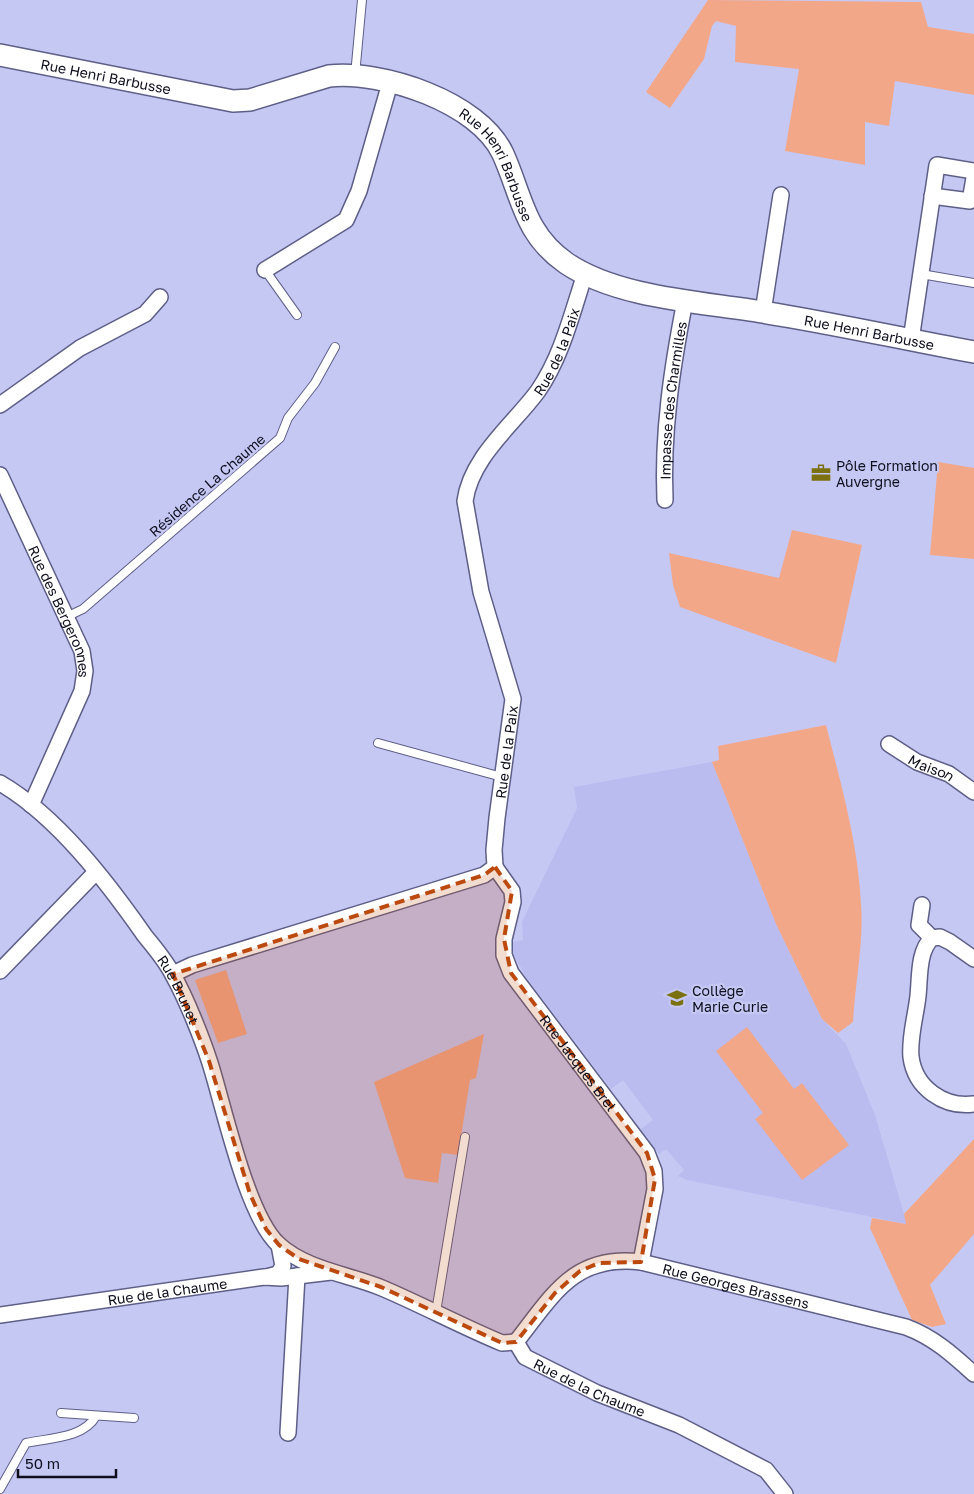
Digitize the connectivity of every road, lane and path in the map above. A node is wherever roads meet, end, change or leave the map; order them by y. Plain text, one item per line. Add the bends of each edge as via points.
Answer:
1 (362, 0) edge
2 (0, 55) edge
3 (355, 75) junction
4 (390, 83) junction
5 (974, 171) edge
6 (974, 178) edge
7 (781, 195) dead end
8 (932, 196) junction
9 (265, 270) joint
10 (585, 274) junction
11 (921, 274) junction
12 (974, 283) edge
13 (160, 296) dead end
14 (685, 301) junction
15 (763, 312) junction
16 (296, 315) dead end
17 (911, 340) junction
18 (335, 347) dead end
19 (974, 352) edge
20 (0, 405) edge
21 (0, 476) edge
22 (664, 500) dead end
23 (66, 617) junction
24 (378, 743) dead end
25 (889, 744) dead end
26 (502, 777) junction
27 (3, 790) edge
28 (974, 792) edge
29 (31, 805) junction
30 (495, 867) junction
31 (96, 872) junction
32 (922, 905) dead end
33 (932, 938) junction
34 (974, 959) edge
35 (0, 971) edge
36 (173, 974) junction
37 (974, 1104) edge
38 (465, 1137) dead end
39 (279, 1245) junction
40 (641, 1262) junction
41 (335, 1272) junction
42 (297, 1276) junction
43 (264, 1278) junction
44 (436, 1312) junction
45 (0, 1315) edge
46 (516, 1342) junction
47 (974, 1374) edge
48 (62, 1413) dead end
49 (96, 1416) junction
50 (134, 1418) dead end
51 (288, 1433) dead end
52 (0, 1489) edge
53 (785, 1494) edge

1 - 3 lane
2 - 3 street, Rue Henri Barbusse via 233,101 250,100 329,76
3 - 4 street, Rue Henri Barbusse
4 - 9 street via 359,191 346,220
4 - 10 street, Rue Henri Barbusse via 450,103 471,116 503,154 523,210 537,234 565,262
5 - 8 street via 937,165
6 - 8 street via 970,201
7 - 15 street
8 - 11 street
9 - 16 lane
10 - 14 street, Rue Henri Barbusse via 605,282
10 - 26 street, Rue de la Paix via 550,369 538,390 483,459 467,490 481,592 513,700
11 - 12 lane
11 - 17 street
13 - 20 street via 145,314 80,348
14 - 15 street, Rue Henri Barbusse
14 - 22 street, Impasse des Charmilles via 665,430
15 - 17 street, Rue Henri Barbusse
17 - 19 street, Rue Henri Barbusse
18 - 23 lane, Résidence La Chaume via 315,383 288,418 280,438 83,609
21 - 23 street, Rue des Bergeronnes
23 - 29 street, Rue des Bergeronnes via 82,651 85,671 82,690
24 - 26 lane
25 - 28 street, Maison via 917,762 949,774
26 - 30 street, Rue de la Paix
27 - 29 street, Rue Brunet
29 - 31 street, Rue Brunet
30 - 36 street via 484,875 192,965
30 - 40 street, Rue Jacques Brel via 512,891 513,902 504,947 511,973 647,1153 654,1171 655,1189
31 - 35 street
31 - 36 street, Rue Brunet
32 - 33 street via 919,925
33 - 34 street via 940,937 950,942
33 - 37 street via 926,944 922,960 911,1056 915,1073 939,1099 956,1104
36 - 39 street, Rue Brunet via 209,1061 250,1194 266,1229
38 - 44 lane
39 - 41 street, Rue de la Chaume via 299,1259
39 - 43 street via 283,1266 278,1274
40 - 46 street, Rue Georges Brassens via 613,1260 580,1272 555,1293
40 - 47 street, Rue Georges Brassens via 906,1327 941,1344
41 - 42 street, Rue de la Chaume
41 - 44 street, Rue de la Chaume via 381,1287
42 - 43 street, Rue de la Chaume
42 - 51 street
43 - 45 street, Rue de la Chaume
44 - 46 street, Rue de la Chaume via 502,1343
46 - 53 street, Rue de la Chaume via 525,1357 597,1393 679,1425 766,1470
48 - 49 lane
49 - 50 lane
49 - 52 lane via 91,1425 81,1431 26,1443

